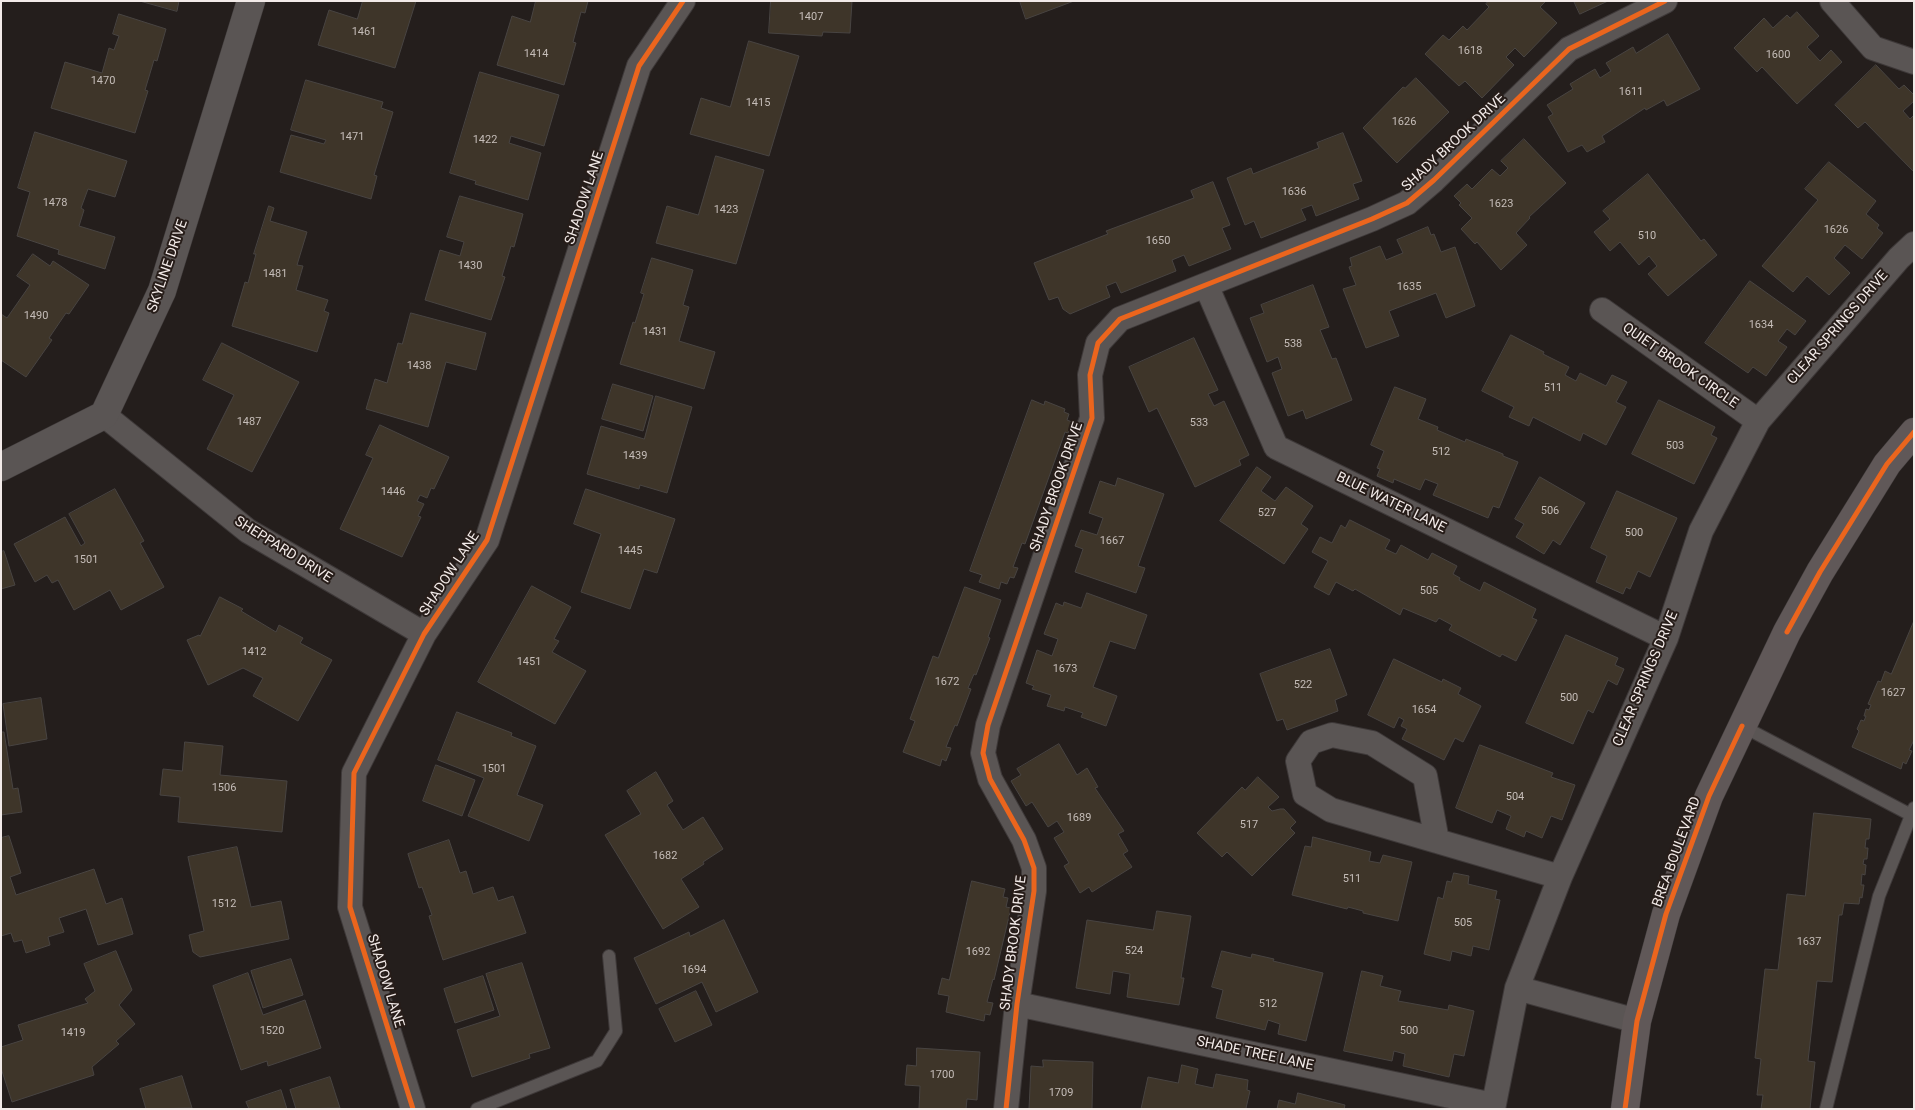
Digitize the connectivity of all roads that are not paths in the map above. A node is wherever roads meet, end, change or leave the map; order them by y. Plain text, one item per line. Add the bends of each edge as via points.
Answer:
1 (251, 1) edge
2 (683, 1) edge
3 (1665, 1) edge
4 (1832, 1) edge
5 (1914, 62) edge
6 (1914, 244) edge
7 (1206, 285) junction
8 (1602, 310) dead end
9 (104, 415) junction
10 (1758, 421) junction
11 (1914, 432) edge
12 (1, 467) edge
13 (424, 634) junction
14 (1666, 638) junction
15 (1742, 726) junction
16 (1912, 811) edge
17 (1437, 841) junction
18 (1560, 876) junction
19 (609, 956) dead end
20 (1517, 988) junction
21 (1017, 1004) junction
22 (1638, 1021) junction
23 (1493, 1107) edge
24 (413, 1109) edge
25 (477, 1109) edge
26 (1006, 1109) edge
27 (1625, 1109) edge
28 (1826, 1109) edge

1 - 9 street, SKYLINE DRIVE via 162,291
2 - 13 street, SHADOW LANE via 639,66 487,540
3 - 7 street, SHADY BROOK DRIVE via 1568,49 1407,203
4 - 5 street via 1873,48
6 - 10 street, CLEAR SPRINGS DRIVE
7 - 14 street, BLUE WATER LANE via 1276,447
7 - 21 street, SHADY BROOK DRIVE via 1120,319 1098,343 1090,375 1092,418 988,725 983,753 990,779 1024,840 1034,868 1034,891
8 - 10 street, QUIET BROOK CIRCLE
9 - 12 street
9 - 13 street, SHEPPARD DRIVE via 248,531
10 - 14 street, CLEAR SPRINGS DRIVE via 1701,531
11 - 15 main road, BREA BOULEVARD via 1887,464 1820,572 1786,632
13 - 24 street, SHADOW LANE via 354,773 350,907
14 - 18 street, CLEAR SPRINGS DRIVE
15 - 16 lane
15 - 22 main road, BREA BOULEVARD via 1709,796 1666,914
16 - 28 lane via 1879,896
17 - 17 street via 1424,776 1372,743 1332,735 1311,742 1298,762 1305,794 1331,810
17 - 18 street
18 - 20 street, CLEAR SPRINGS DRIVE
19 - 25 lane via 616,1031 597,1061
20 - 22 street
20 - 23 street, CLEAR SPRINGS DRIVE
21 - 23 street, SHADE TREE LANE
21 - 26 street, SHADY BROOK DRIVE
22 - 27 main road, BREA BOULEVARD

